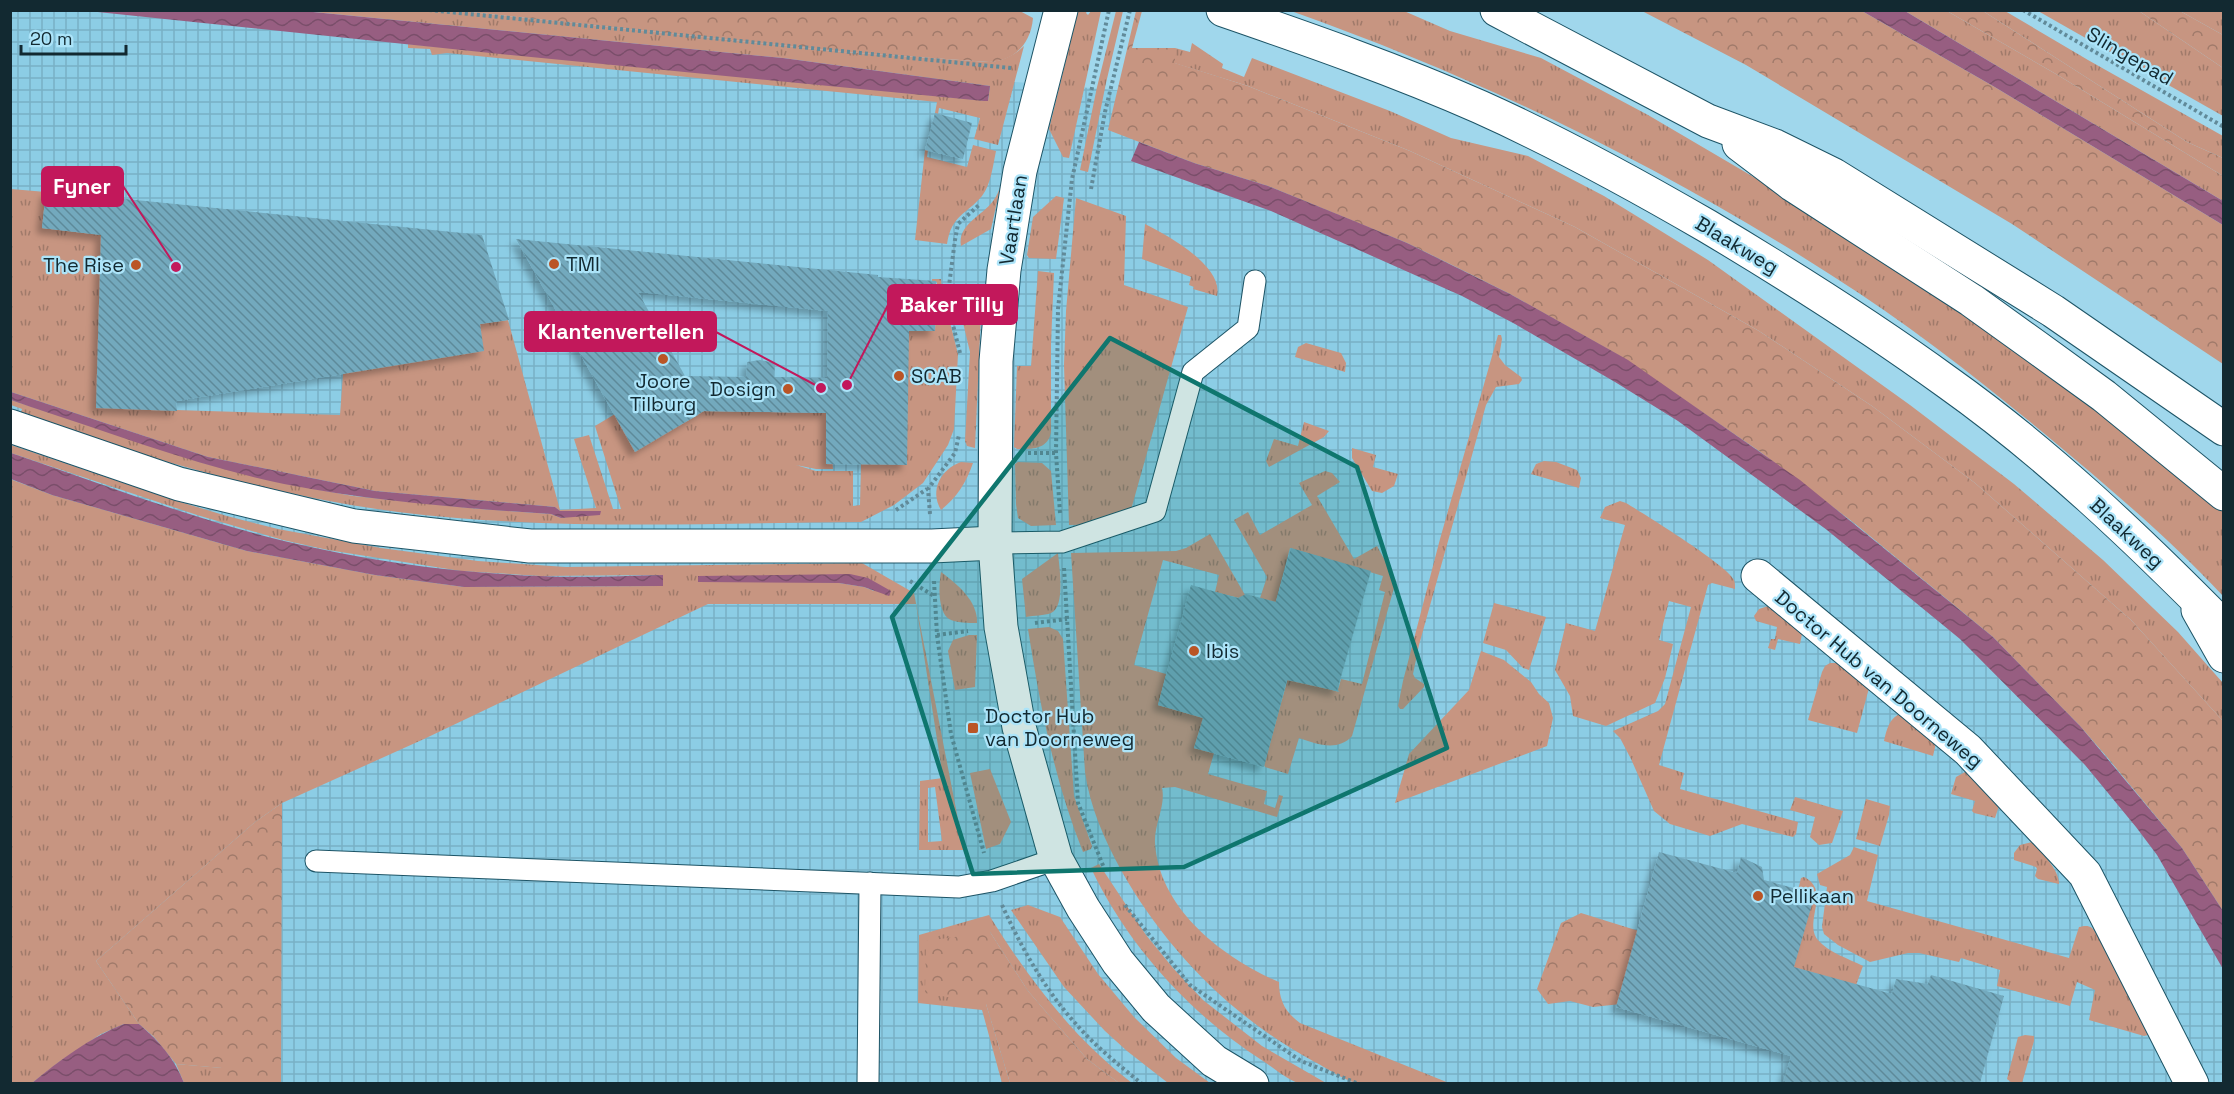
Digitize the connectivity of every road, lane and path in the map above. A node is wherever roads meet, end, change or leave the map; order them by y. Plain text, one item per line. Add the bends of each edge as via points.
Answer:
1 (429, 10) edge
2 (1061, 10) edge
3 (1109, 10) edge
4 (1130, 10) edge
5 (1223, 10) edge
6 (1497, 10) edge
7 (2023, 10) edge
8 (1015, 68) dead end
9 (1708, 121) junction
10 (2223, 127) edge
11 (1091, 189) dead end
12 (1255, 281) dead end
13 (10, 426) edge
14 (2223, 429) edge
15 (2223, 494) edge
16 (1062, 542) junction
17 (995, 543) junction
18 (1758, 576) dead end
19 (2185, 588) junction
20 (2223, 627) edge
21 (2223, 656) edge
22 (1056, 859) junction
23 (316, 861) dead end
24 (1109, 880) dead end
25 (870, 883) junction
26 (1119, 898) dead end
27 (868, 1083) edge
28 (1252, 1083) edge
29 (1359, 1083) edge
30 (2192, 1083) edge

1 - 8 path
2 - 17 street, Vaartlaan via 1020,171 1004,270 996,361
3 - 16 path via 1072,179 1058,309 1056,453
4 - 11 path
5 - 19 street, Blaakweg via 1328,46 1480,107 1634,184 1738,245 1836,305 1949,383 2100,507
6 - 9 street
7 - 10 path, Slingepad
9 - 14 street via 1775,146 1834,175 2052,311
9 - 15 street via 1793,185 2035,346 2104,396
12 - 16 lane via 1248,328 1193,372 1155,511
13 - 17 street via 179,484 354,526 530,546
16 - 17 lane
16 - 24 path via 1078,803
17 - 22 street via 1001,627 1019,727
18 - 30 street, Doctor Hub van Doorneweg via 1968,750 2085,874
19 - 20 street, Blaakweg
19 - 21 street
22 - 25 lane via 992,881 959,887
22 - 28 street via 1118,962 1156,1008 1214,1061
23 - 25 lane
25 - 27 lane
26 - 29 path via 1190,985 1301,1061

